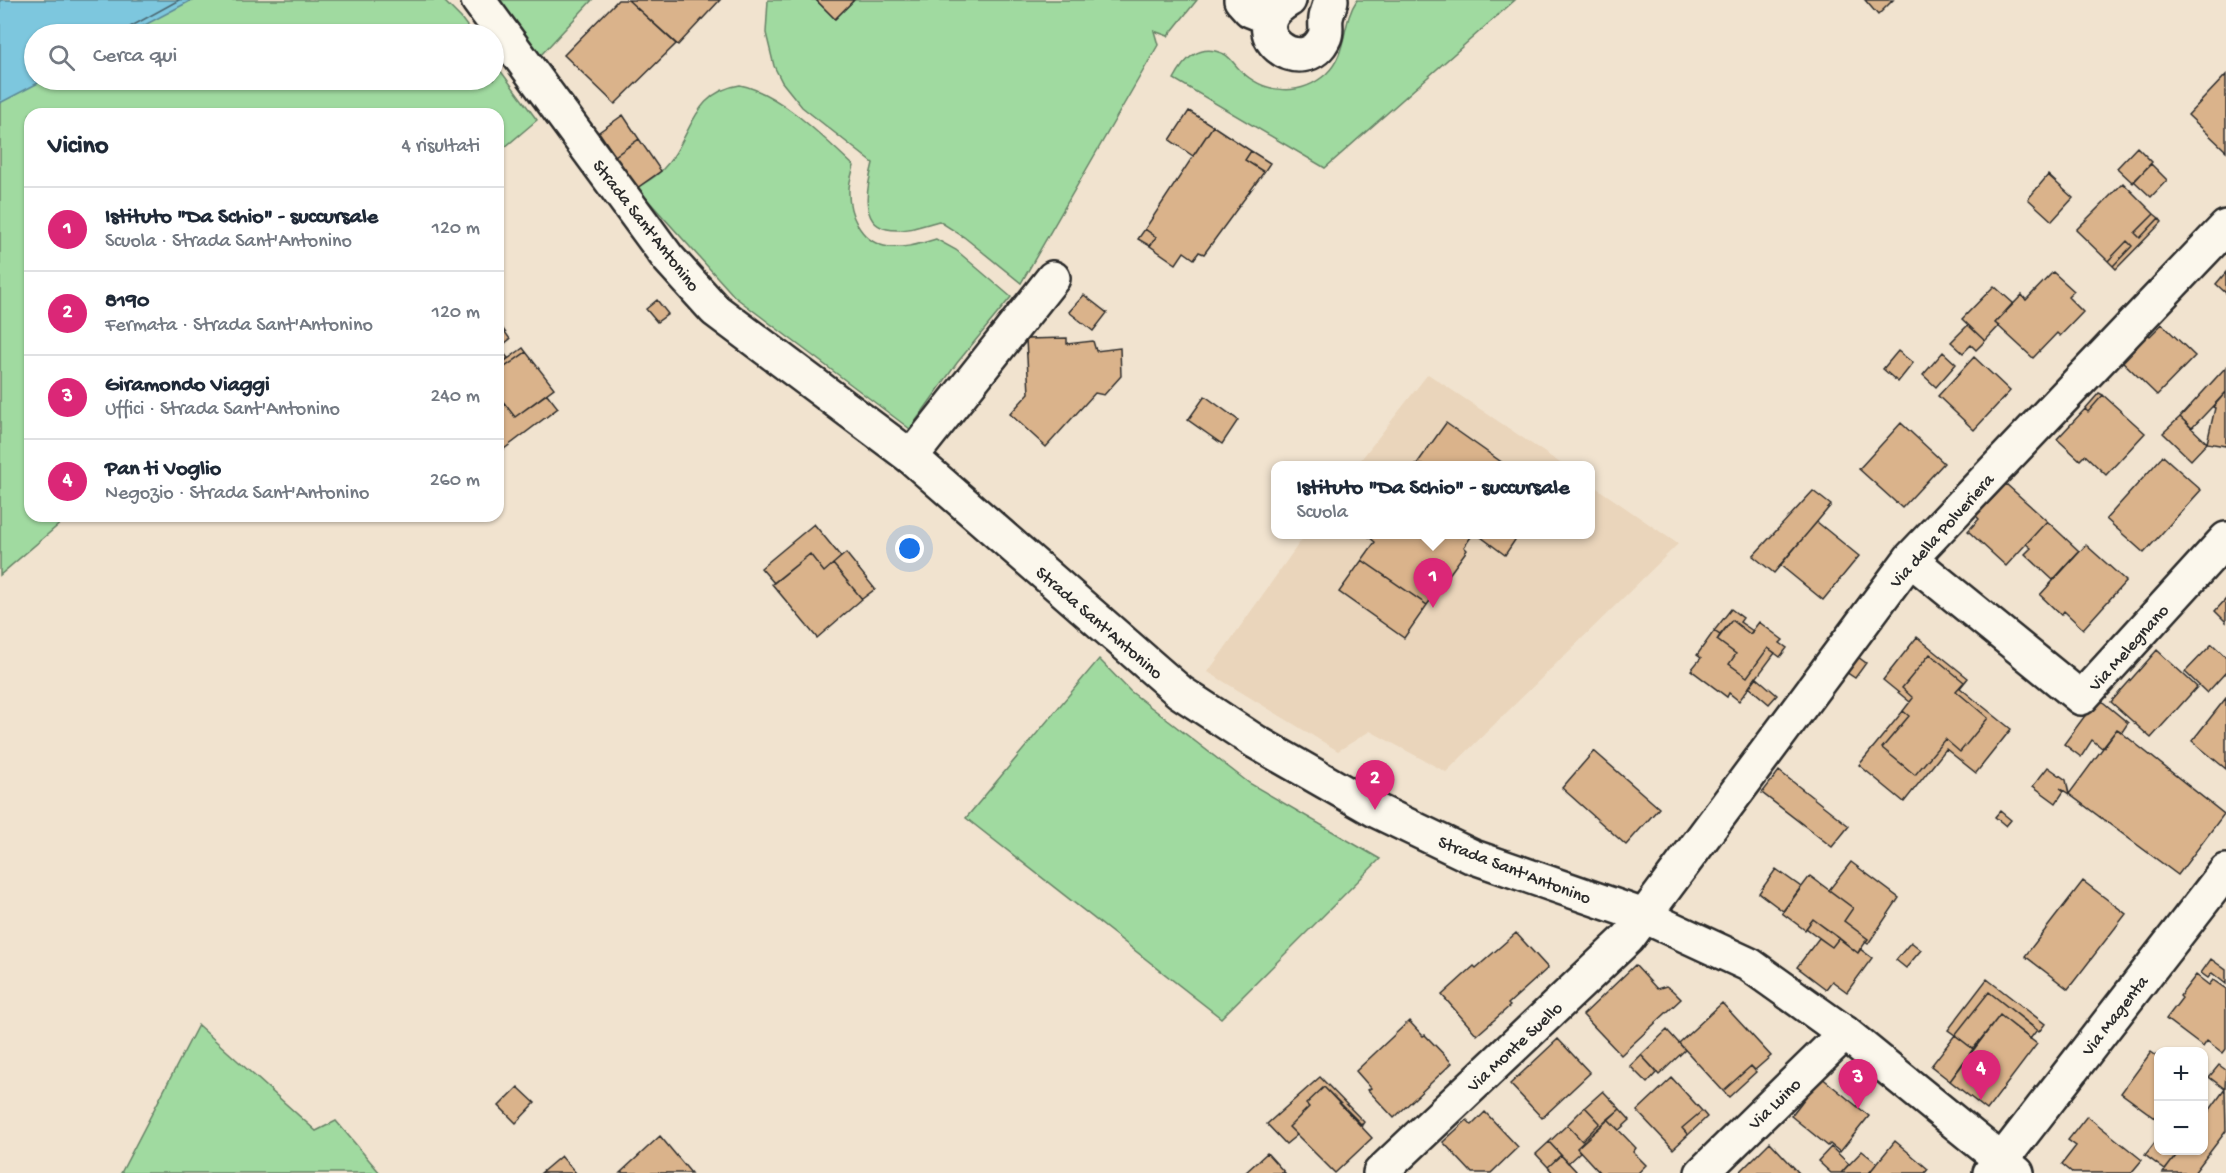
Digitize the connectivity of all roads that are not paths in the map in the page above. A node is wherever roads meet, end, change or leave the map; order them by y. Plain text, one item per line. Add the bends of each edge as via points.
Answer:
1 (478, 0) edge
2 (1241, 0) edge
3 (1331, 0) edge
4 (1279, 9) edge
5 (496, 24) edge
6 (504, 35) edge
7 (2226, 227) edge
8 (1053, 278) dead end
9 (911, 457) junction
10 (2226, 539) edge
11 (1910, 559) junction
12 (2226, 871) edge
13 (1644, 916) junction
14 (1845, 1033) junction
15 (2003, 1169) edge
16 (1380, 1173) edge
17 (1702, 1173) edge

1 - 5 street, Strada Sant'Antonino
2 - 4 street via 1250,10
3 - 4 street via 1326,34 1318,47 1305,55 1289,55 1276,46 1269,33
6 - 9 street, Strada Sant'Antonino via 668,258 715,310
7 - 11 street, Via della Polveriera
8 - 9 street
9 - 13 street, Strada Sant'Antonino via 1180,692 1256,742 1375,810 1471,856
10 - 11 street, Via Melegnano via 2081,698
11 - 13 street, Via della Polveriera
12 - 15 street, Via Magenta
13 - 14 street, Strada Sant'Antonino via 1750,965
13 - 16 street, Via Monte Suello via 1628,938
14 - 15 street, Strada Sant'Antonino
14 - 17 street, Via Luino

